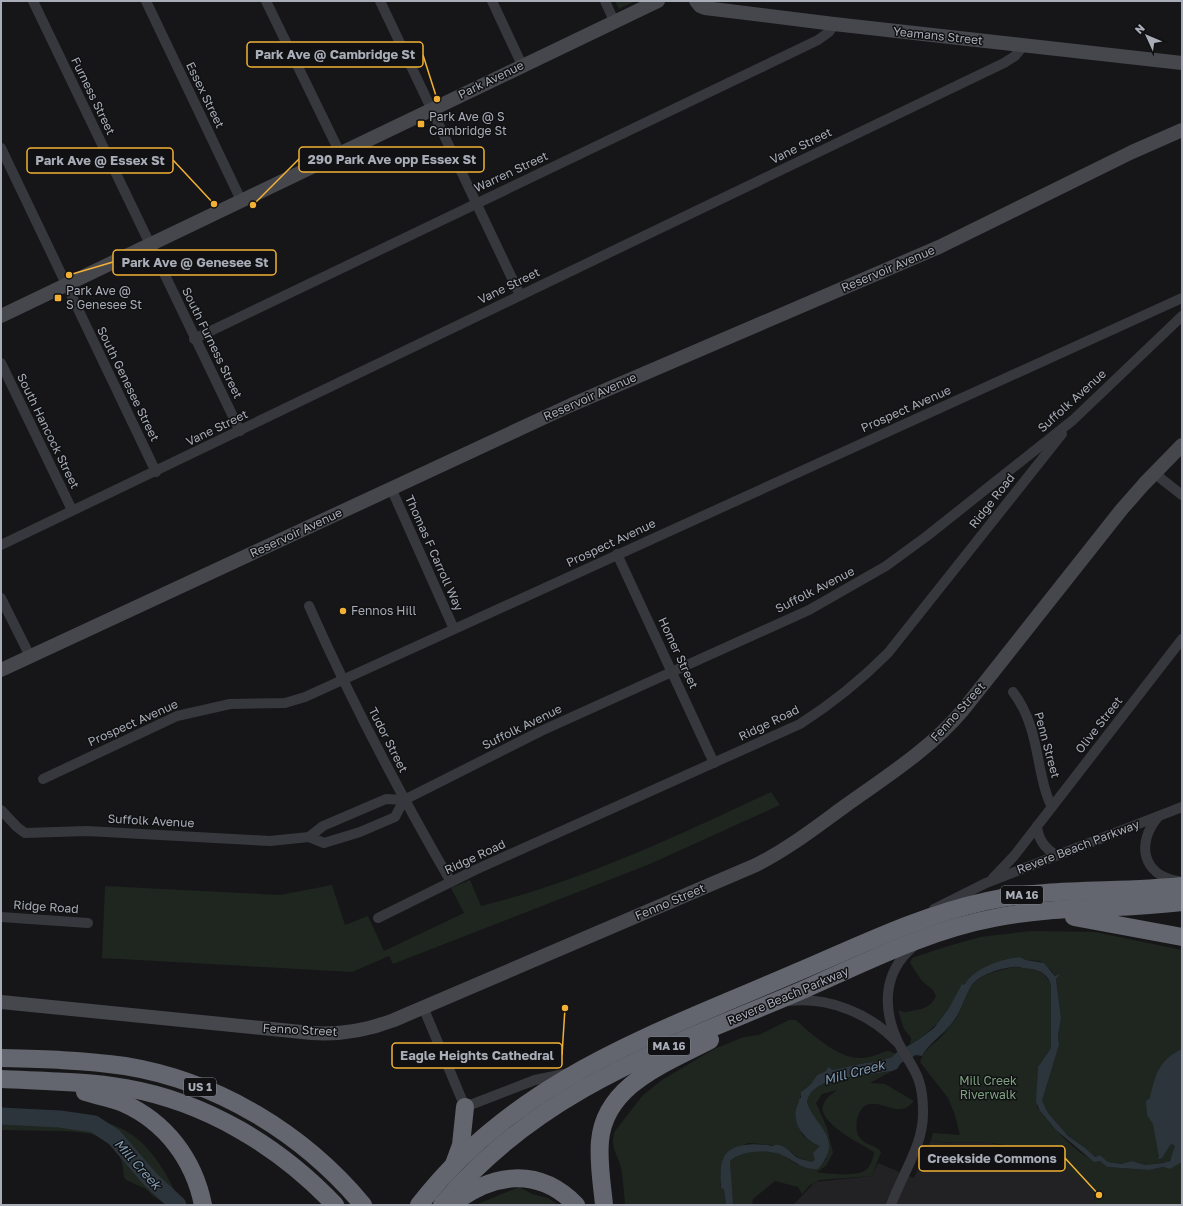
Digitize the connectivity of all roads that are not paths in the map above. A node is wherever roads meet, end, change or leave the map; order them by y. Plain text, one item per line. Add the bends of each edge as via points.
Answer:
1 (33, 1) edge
2 (146, 1) edge
3 (266, 1) edge
4 (380, 1) edge
5 (492, 1) edge
6 (605, 1) edge
7 (658, 1) edge
8 (696, 1) edge
9 (614, 21) junction
10 (834, 24) junction
11 (1024, 45) junction
12 (1182, 63) edge
13 (522, 65) junction
14 (432, 109) junction
15 (1182, 130) edge
16 (1, 148) edge
17 (340, 153) junction
18 (241, 200) junction
19 (476, 203) junction
20 (150, 245) junction
21 (67, 285) junction
22 (520, 295) junction
23 (1182, 298) edge
24 (1, 316) edge
25 (1182, 316) edge
26 (194, 339) junction
27 (1, 362) edge
28 (1073, 420) junction
29 (240, 430) junction
30 (1182, 445) edge
31 (156, 472) junction
32 (1154, 473) junction
33 (391, 488) junction
34 (1182, 495) edge
35 (72, 510) junction
36 (1, 545) edge
37 (617, 554) junction
38 (1, 598) edge
39 (309, 606) dead end
40 (454, 629) junction
41 (1182, 640) edge
42 (30, 656) junction
43 (1, 670) edge
44 (672, 671) junction
45 (342, 680) junction
46 (1013, 692) dead end
47 (714, 763) junction
48 (43, 779) dead end
49 (404, 800) junction
50 (1052, 807) junction
51 (1182, 807) edge
52 (1, 810) edge
53 (1158, 817) junction
54 (1037, 826) junction
55 (309, 837) junction
56 (1056, 855) junction
57 (451, 882) junction
58 (1182, 882) edge
59 (986, 883) junction
60 (1182, 886) edge
61 (1182, 902) edge
62 (1026, 912) junction
63 (1, 917) edge
64 (378, 918) dead end
65 (88, 923) dead end
66 (928, 936) junction
67 (1182, 937) edge
68 (870, 941) junction
69 (1, 1002) edge
70 (765, 1006) junction
71 (423, 1008) junction
72 (900, 1046) junction
73 (1, 1058) edge
74 (575, 1072) junction
75 (1, 1079) edge
76 (48, 1081) junction
77 (465, 1107) junction
78 (451, 1168) junction
79 (204, 1205) edge
80 (335, 1205) edge
81 (363, 1205) edge
82 (419, 1205) edge
83 (442, 1205) edge
84 (452, 1205) edge
85 (576, 1205) edge
86 (604, 1205) edge
87 (892, 1205) edge

1 - 20 street, Furness Street
2 - 18 street, Essex Street
3 - 17 street
4 - 14 street
5 - 13 street
6 - 9 street
7 - 9 street, Park Avenue
8 - 10 street, Yeamans Street via 704,8
9 - 13 street, Park Avenue
10 - 11 street, Yeamans Street
10 - 19 street, Warren Street via 818,40
11 - 12 street, Yeamans Street
11 - 22 street, Vane Street via 1015,56 1004,63
13 - 14 street, Park Avenue
14 - 17 street, Park Avenue
14 - 19 street
15 - 33 street, Reservoir Avenue via 939,247 570,405
16 - 21 street, South Genesee Street
17 - 18 street, Park Avenue
18 - 20 street, Park Avenue
19 - 22 street
19 - 26 street, Warren Street
20 - 21 street, Park Avenue
20 - 26 street, South Furness Street
21 - 24 street, Park Avenue
21 - 31 street, South Genesee Street
22 - 29 street, Vane Street
23 - 37 street, Prospect Avenue
25 - 28 street, Suffolk Avenue
26 - 29 street, South Furness Street
27 - 35 street, South Hancock Street
28 - 44 street, Suffolk Avenue via 886,566 809,610
28 - 47 street, Ridge Road via 917,618 862,679 829,706 800,724
29 - 31 street, Vane Street
30 - 32 street, Fenno Street
31 - 35 street, Vane Street
32 - 34 street
32 - 71 street, Fenno Street via 1118,514 960,713 938,737 912,758 793,843 762,862
33 - 40 street, Thomas F Carroll Way
33 - 42 street, Reservoir Avenue
35 - 36 street, Vane Street
37 - 40 street, Prospect Avenue
37 - 44 street, Homer Street
38 - 42 street
39 - 45 street, Tudor Street
40 - 45 street, Prospect Avenue
41 - 50 street, Olive Street
42 - 43 street, Reservoir Avenue
44 - 47 street, Homer Street
44 - 49 street, Suffolk Avenue via 540,731
45 - 48 street, Prospect Avenue via 285,703 230,704 177,716
45 - 49 street, Tudor Street
46 - 50 street, Penn Street via 1030,723 1045,790
47 - 57 street, Ridge Road
49 - 55 street, Suffolk Avenue via 386,799 323,826
49 - 55 street, Suffolk Avenue via 395,817 360,832 324,842
49 - 57 street, Tudor Street
50 - 54 street, Olive Street
51 - 53 street, Revere Beach Parkway
52 - 55 street, Suffolk Avenue via 17,828 25,833 36,834 87,831 270,841
53 - 56 street, Revere Beach Parkway
53 - 58 street, Revere Beach Parkway via 1145,841 1146,857 1158,874
54 - 56 street via 1042,843
54 - 59 street, Olive Street via 1014,856
56 - 59 street, Revere Beach Parkway
57 - 64 street, Ridge Road
59 - 68 street, Revere Beach Parkway
60 - 68 highway, Revere Beach Parkway / MA 16 via 1053,891 1004,898 940,914
61 - 62 highway, Revere Beach Parkway / MA 16
62 - 66 highway, Revere Beach Parkway / MA 16 via 980,921
62 - 67 highway via 1085,918
63 - 65 street, Ridge Road
66 - 70 highway, Revere Beach Parkway / MA 16
66 - 72 street via 902,958 889,983 889,1012
68 - 74 highway, Revere Beach Parkway / MA 16 via 628,1045
69 - 71 street, Fenno Street via 328,1033 366,1029
70 - 72 street via 803,1000 833,1003 875,1024
70 - 83 highway, Revere Beach Parkway / MA 16 via 645,1056 571,1095 502,1144
70 - 86 highway via 721,1034 646,1075 628,1087 617,1099 605,1119 600,1141
71 - 77 street
72 - 87 street via 921,1087 923,1126
73 - 81 highway, US 1 via 126,1066 176,1078 209,1091 256,1114 298,1143
74 - 77 street via 535,1080
74 - 78 highway, Revere Beach Parkway / MA 16 via 510,1116
75 - 76 highway, US 1
76 - 79 highway via 120,1102 142,1113 156,1124 188,1162
76 - 80 highway, US 1 via 127,1088 201,1111 237,1128 279,1155 318,1187
77 - 78 highway via 461,1145
78 - 82 highway, Revere Beach Parkway / MA 16
84 - 85 highway via 484,1185 517,1178 551,1186 565,1194

